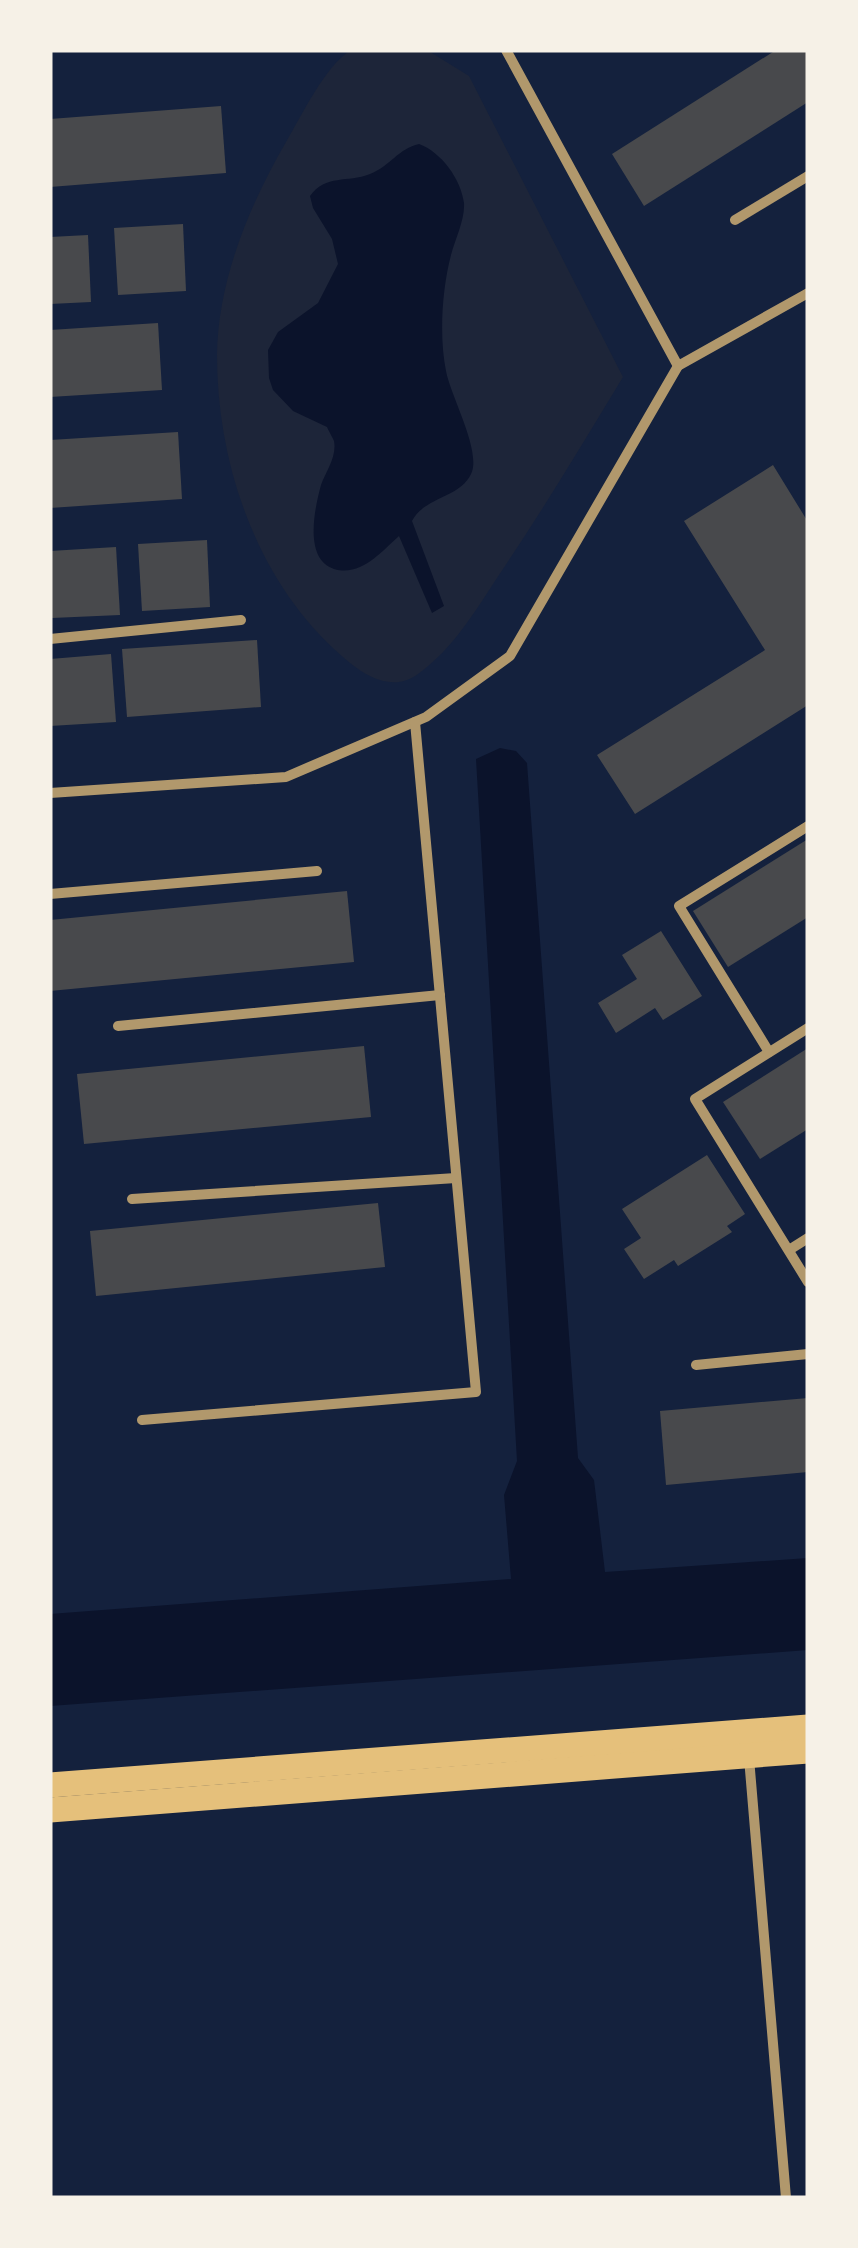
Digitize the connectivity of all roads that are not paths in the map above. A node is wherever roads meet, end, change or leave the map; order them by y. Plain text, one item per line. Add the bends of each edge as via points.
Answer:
1 (506, 50) edge
2 (808, 176) edge
3 (736, 220) dead end
4 (808, 292) edge
5 (678, 366) junction
6 (241, 620) dead end
7 (50, 639) edge
8 (415, 722) junction
9 (50, 793) edge
10 (808, 826) edge
11 (317, 871) dead end
12 (50, 894) edge
13 (440, 995) junction
14 (118, 1026) dead end
15 (808, 1028) edge
16 (769, 1052) junction
17 (456, 1178) junction
18 (132, 1199) dead end
19 (808, 1238) edge
20 (788, 1250) junction
21 (808, 1282) edge
22 (808, 1354) edge
23 (696, 1365) dead end
24 (142, 1420) dead end
25 (808, 1727) edge
26 (748, 1744) junction
27 (808, 1750) edge
28 (50, 1785) edge
29 (50, 1810) edge
30 (786, 2198) edge

1 - 5 street
2 - 3 street
4 - 5 street
5 - 8 street via 510,656
6 - 7 street
8 - 9 street via 286,778
8 - 13 street
10 - 16 street via 679,906
11 - 12 street
13 - 14 street
13 - 17 street
15 - 16 street
16 - 20 street via 695,1099
17 - 18 street
17 - 24 street via 476,1392
19 - 20 street
20 - 21 street
22 - 23 street
25 - 26 main road
26 - 27 main road
26 - 28 main road
26 - 29 main road
26 - 30 street

